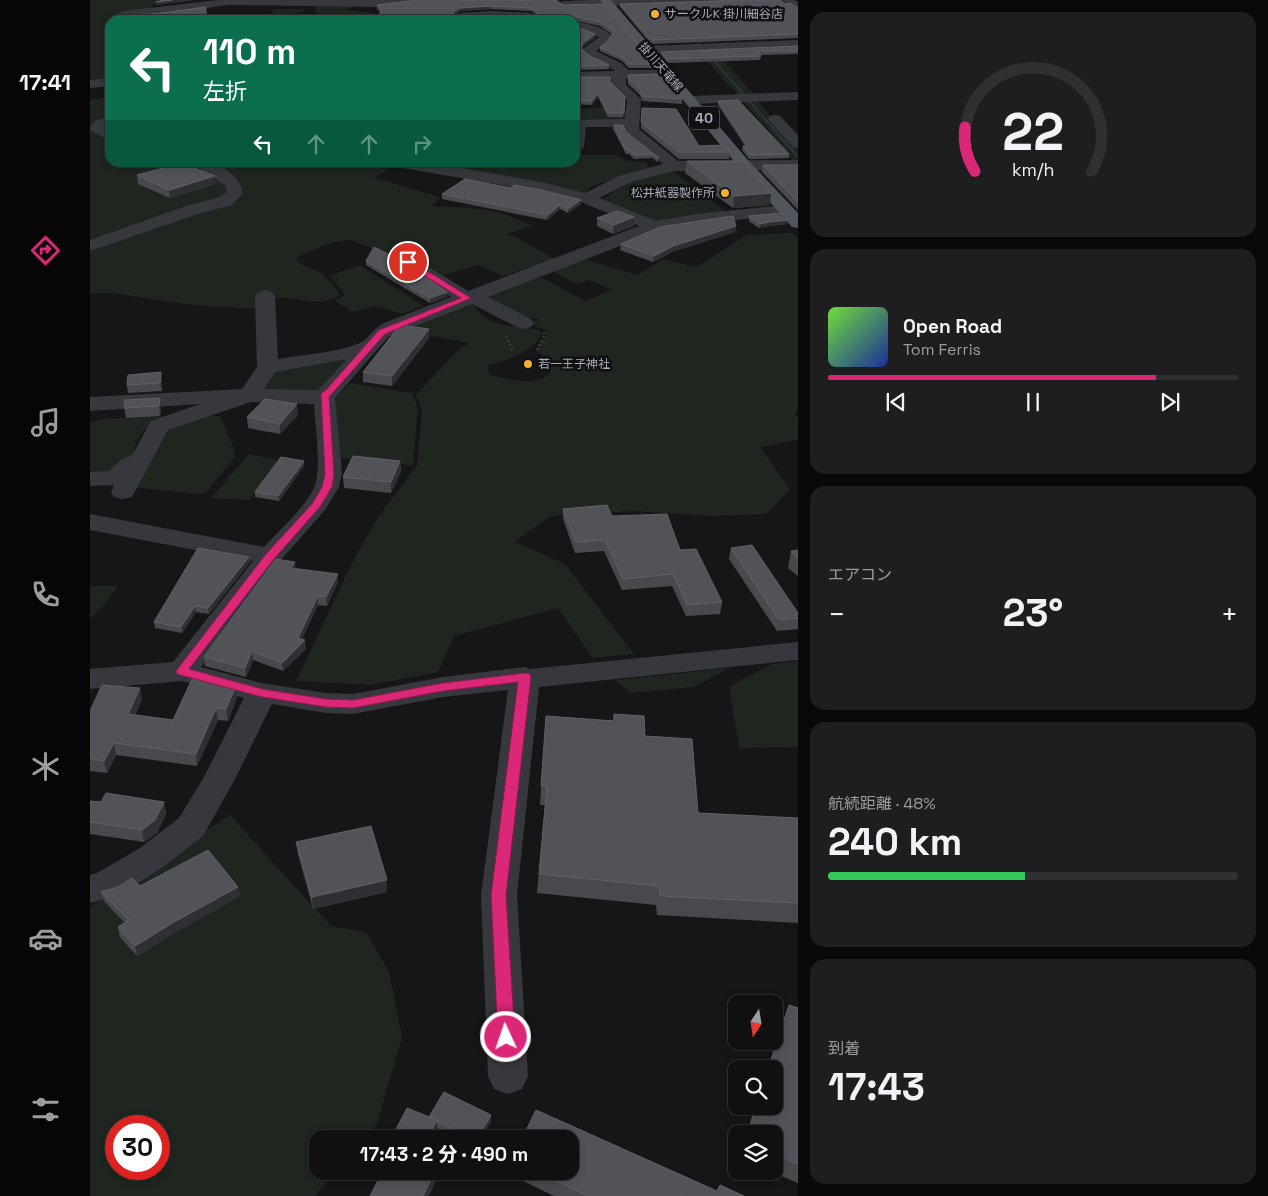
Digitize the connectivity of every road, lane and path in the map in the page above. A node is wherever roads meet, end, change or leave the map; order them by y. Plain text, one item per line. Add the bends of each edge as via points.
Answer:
1 (409, 0) edge
2 (718, 0) edge
3 (786, 0) edge
4 (290, 1) edge
5 (331, 1) edge
6 (607, 2) edge
7 (224, 3) edge
8 (562, 4) edge
9 (798, 7) edge
10 (123, 14) edge
11 (476, 15) edge
12 (540, 15) edge
13 (569, 15) edge
14 (580, 25) edge
15 (606, 36) junction
16 (636, 37) junction
17 (798, 44) edge
18 (580, 47) edge
19 (591, 48) junction
20 (647, 50) junction
21 (666, 73) junction
22 (621, 74) junction
23 (580, 76) edge
24 (105, 82) edge
25 (90, 84) edge
26 (798, 96) edge
27 (689, 106) junction
28 (632, 107) junction
29 (651, 108) edge
30 (775, 119) dead end
31 (105, 122) edge
32 (580, 123) edge
33 (632, 123) junction
34 (105, 134) edge
35 (798, 144) edge
36 (796, 165) edge
37 (674, 166) junction
38 (745, 166) junction
39 (208, 167) edge
40 (425, 167) edge
41 (556, 190) junction
42 (586, 198) junction
43 (542, 201) edge
44 (784, 210) junction
45 (798, 223) edge
46 (655, 226) junction
47 (90, 246) edge
48 (408, 262) dead end
49 (265, 296) dead end
50 (470, 297) junction
51 (524, 323) dead end
52 (369, 347) junction
53 (268, 367) junction
54 (249, 395) junction
55 (324, 396) junction
56 (90, 404) edge
57 (140, 460) junction
58 (90, 479) edge
59 (123, 492) dead end
60 (90, 522) edge
61 (270, 556) junction
62 (798, 651) edge
63 (182, 671) junction
64 (525, 677) junction
65 (90, 679) edge
66 (262, 693) junction
67 (90, 888) edge
68 (508, 1076) dead end

1 - 5 street via 380,10
2 - 6 street
3 - 9 street
4 - 5 street via 310,6
4 - 7 street
6 - 8 street
6 - 16 main road, 掛川天竜線 / 40
7 - 10 street
8 - 12 street
8 - 13 street
11 - 12 street
14 - 15 street
15 - 16 street
15 - 19 street
16 - 20 main road, 掛川天竜線 / 40
17 - 20 street
18 - 19 street
19 - 22 street via 588,51 591,55 619,67
20 - 21 main road, 掛川天竜線 / 40
21 - 22 street
21 - 27 main road, 掛川天竜線 / 40
22 - 23 street
22 - 28 street via 619,86 634,99
24 - 25 street
26 - 27 street via 738,98
27 - 38 main road, 掛川天竜線 / 40
28 - 29 street
28 - 33 street
30 - 35 street
31 - 34 street via 96,128
32 - 33 street
33 - 37 street via 632,131
36 - 38 street
37 - 38 street
37 - 42 street via 625,179
38 - 44 main road, 掛川天竜線 / 40
39 - 47 street via 234,184 235,193 226,201
40 - 41 street
41 - 42 street
41 - 43 street
42 - 46 street
44 - 45 main road, 掛川天竜線 / 40
44 - 46 street
46 - 50 street
48 - 50 street
49 - 53 street
50 - 51 street
50 - 52 street via 391,327
52 - 53 street
52 - 55 street
53 - 54 street
54 - 55 street
54 - 56 street
54 - 57 street via 159,426
55 - 61 street via 330,474 327,487 316,505
57 - 58 street via 130,464 116,478
57 - 59 street
60 - 61 street
61 - 63 street
62 - 64 street
63 - 65 street
63 - 66 street
64 - 66 street via 443,687 353,704
64 - 68 street via 499,895
66 - 67 street via 191,827 152,857 107,885

